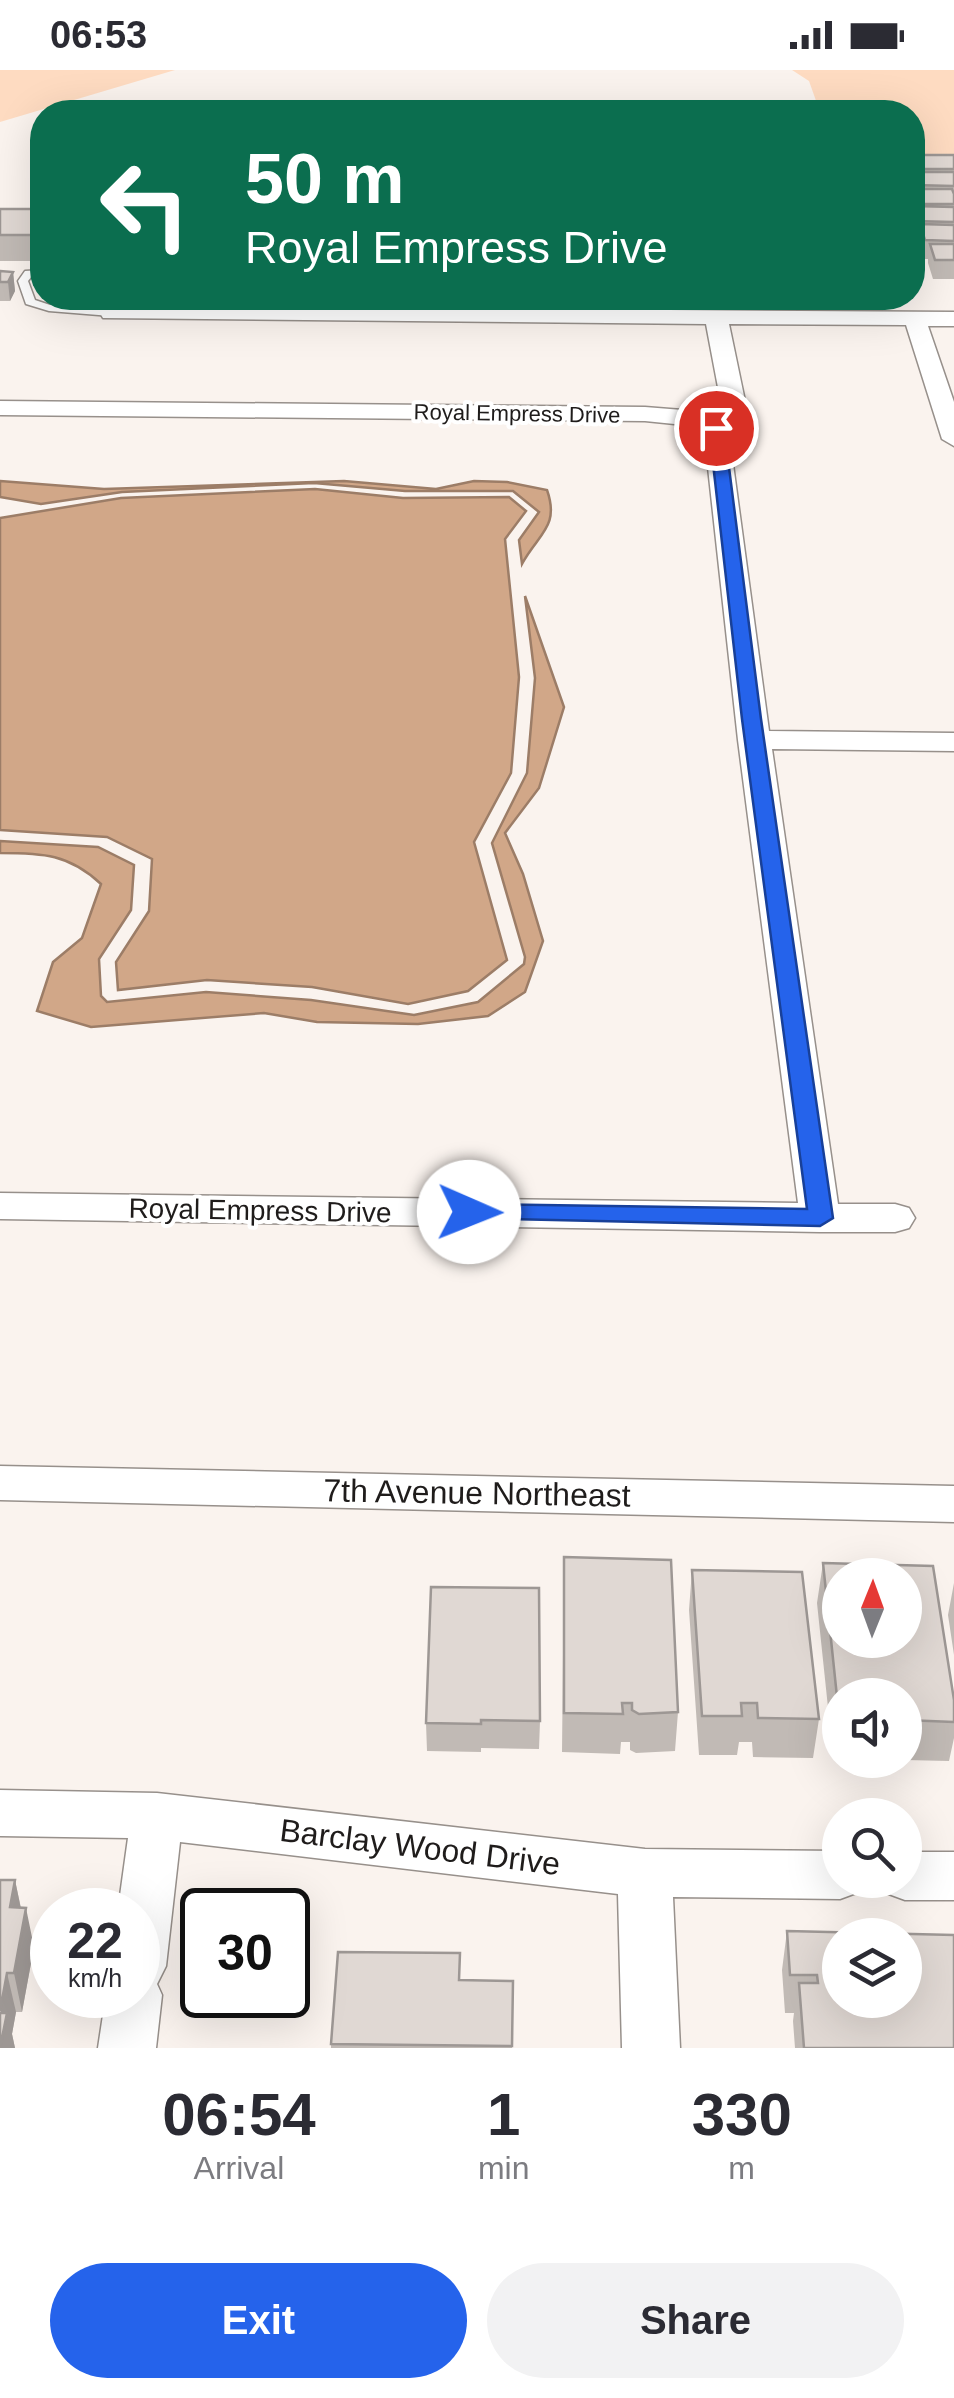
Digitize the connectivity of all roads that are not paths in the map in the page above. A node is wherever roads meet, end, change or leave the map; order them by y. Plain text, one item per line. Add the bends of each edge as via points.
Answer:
1 (15, 272) edge
2 (29, 273) joint
3 (30, 302) edge
4 (68, 310) edge
5 (73, 311) joint
6 (111, 313) joint
7 (716, 317) junction
8 (915, 319) junction
9 (954, 319) edge
10 (0, 408) edge
11 (699, 418) junction
12 (954, 438) edge
13 (754, 740) junction
14 (954, 742) edge
15 (0, 1206) edge
16 (820, 1218) junction
17 (895, 1218) dead end
18 (0, 1482) edge
19 (954, 1504) edge
20 (0, 1813) edge
21 (157, 1816) junction
22 (645, 1873) junction
23 (822, 1875) edge
24 (922, 1876) edge
25 (954, 1876) edge
26 (148, 1888) edge
27 (131, 2018) edge
28 (127, 2048) edge
29 (651, 2048) edge

1 - 2 lane
2 - 3 lane via 24,281
4 - 5 lane
5 - 6 lane
6 - 7 street
7 - 8 street
7 - 11 street via 734,401
8 - 9 street
8 - 12 street
10 - 11 street, Royal Empress Drive
11 - 13 street via 716,428 724,469
13 - 14 street
13 - 16 street
15 - 16 street, Royal Empress Drive
16 - 17 street, Royal Empress Drive
18 - 19 street, 7th Avenue Northeast
20 - 21 street, Barclay Wood Drive
21 - 22 street, Barclay Wood Drive
21 - 26 street
22 - 23 street, Barclay Wood Drive
22 - 29 street
24 - 25 street
27 - 28 street

